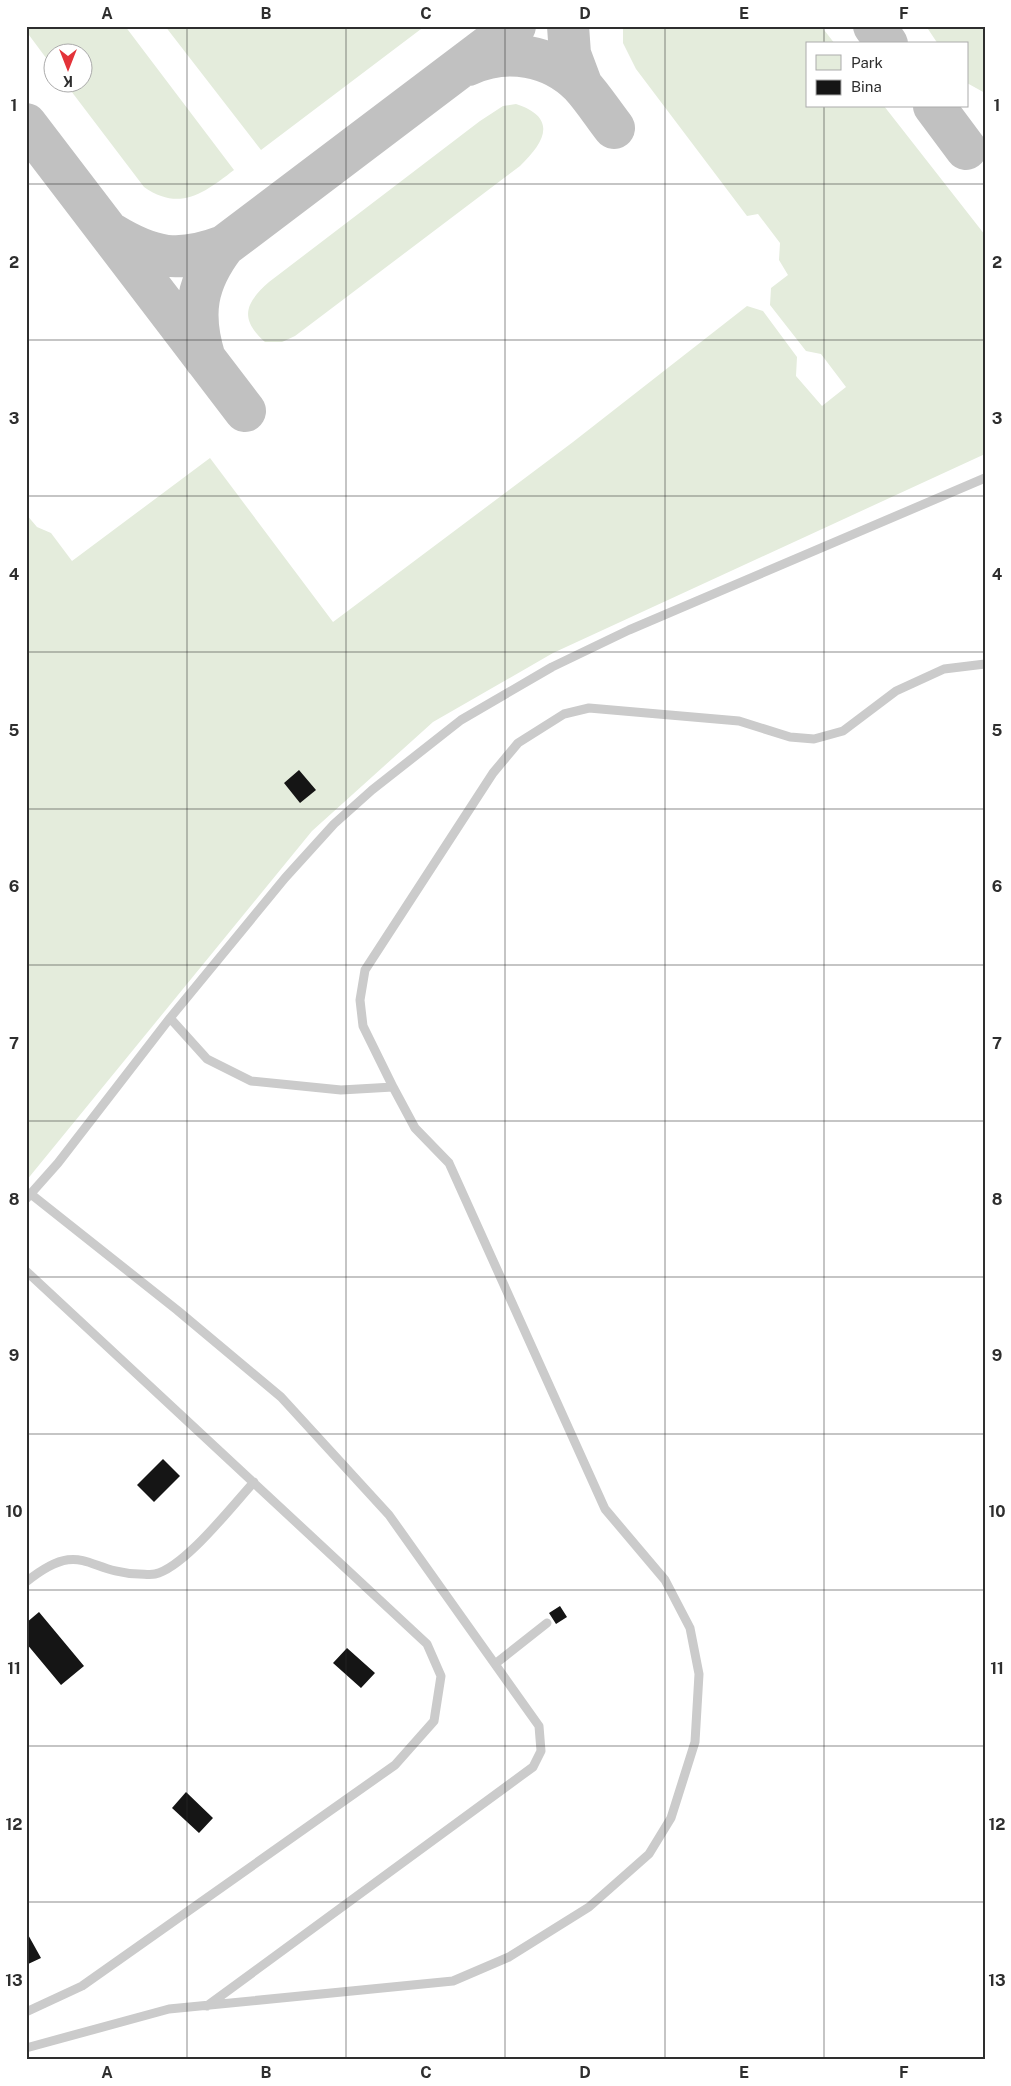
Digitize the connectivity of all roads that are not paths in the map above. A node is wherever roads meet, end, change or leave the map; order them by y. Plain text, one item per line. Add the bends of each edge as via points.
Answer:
1 (985, 478) edge
2 (985, 664) edge
3 (170, 1018) junction
4 (393, 1087) junction
5 (29, 1197) edge
6 (26, 1271) edge
7 (254, 1482) junction
8 (26, 1582) edge
9 (547, 1623) dead end
10 (495, 1664) junction
11 (207, 2006) junction
12 (26, 2012) edge
13 (26, 2048) edge

1 - 3 lane via 628,630 552,667 460,720 334,824 285,878
2 - 4 lane via 944,669 896,691 843,731 814,739 790,737 739,721 589,708 564,714 518,743 492,773 365,970 360,1000 363,1026
3 - 4 lane via 207,1059 251,1081 341,1090
3 - 5 lane
4 - 11 lane via 415,1128 449,1164 605,1509 665,1580 690,1628 699,1674 695,1742 671,1818 649,1854 589,1907 509,1957 453,1981
5 - 10 lane via 177,1310 281,1397 389,1515
6 - 7 lane
7 - 8 lane via 180,1562 155,1574 127,1574 86,1559 64,1559 41,1569
7 - 12 lane via 428,1644 441,1676 434,1721 395,1765 82,1986
9 - 10 lane
10 - 11 lane via 539,1726 541,1751 533,1767
11 - 13 lane via 169,2009

